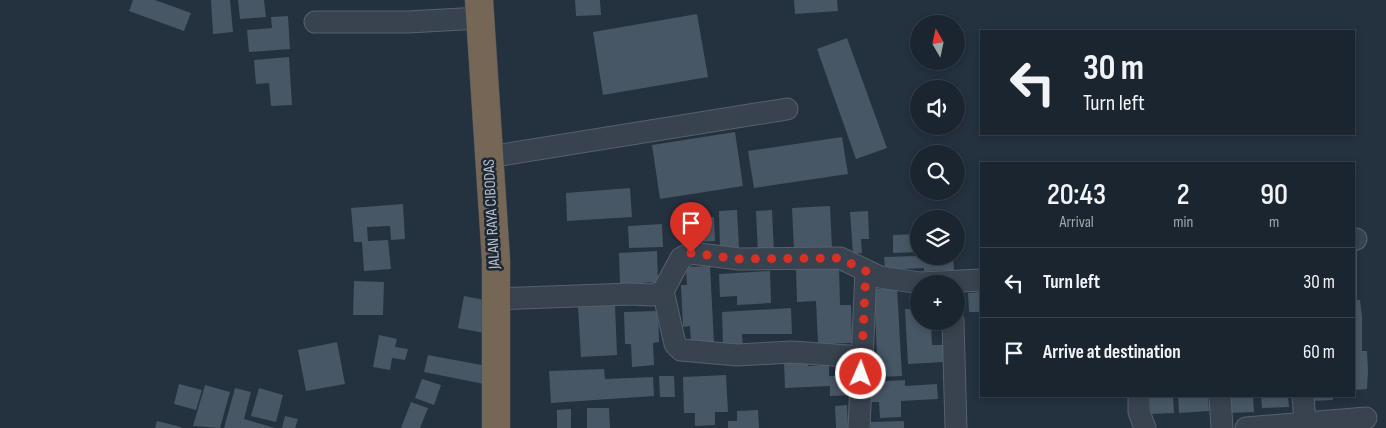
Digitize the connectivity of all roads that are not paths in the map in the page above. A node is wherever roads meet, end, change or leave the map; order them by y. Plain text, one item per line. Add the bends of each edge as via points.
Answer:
1 (480, 9) edge
2 (315, 22) dead end
3 (787, 109) dead end
4 (489, 157) junction
5 (866, 271) junction
6 (980, 280) edge
7 (910, 282) edge
8 (965, 282) edge
9 (663, 291) junction
10 (496, 299) junction
11 (953, 330) edge
12 (862, 357) junction
13 (1139, 397) edge
14 (1220, 397) edge
15 (1304, 397) edge
16 (1366, 418) dead end
17 (1305, 422) junction
18 (496, 428) edge
19 (859, 428) edge
20 (956, 428) edge
21 (1145, 428) edge
22 (1222, 428) edge
23 (1246, 428) edge

1 - 2 street via 400,22
1 - 4 highway, JALAN RAYA CIBODAS
3 - 4 street
4 - 10 highway, JALAN RAYA CIBODAS
5 - 7 street via 880,277
5 - 9 street via 840,258 739,259 691,253 681,258
5 - 12 street
6 - 8 street
9 - 10 street via 652,295
9 - 12 street via 675,344 681,350 737,355 792,352
10 - 18 highway, JALAN RAYA CIBODAS
11 - 20 street
12 - 19 street
13 - 21 street via 1139,412
14 - 22 street
15 - 17 street
16 - 17 street
17 - 23 street

